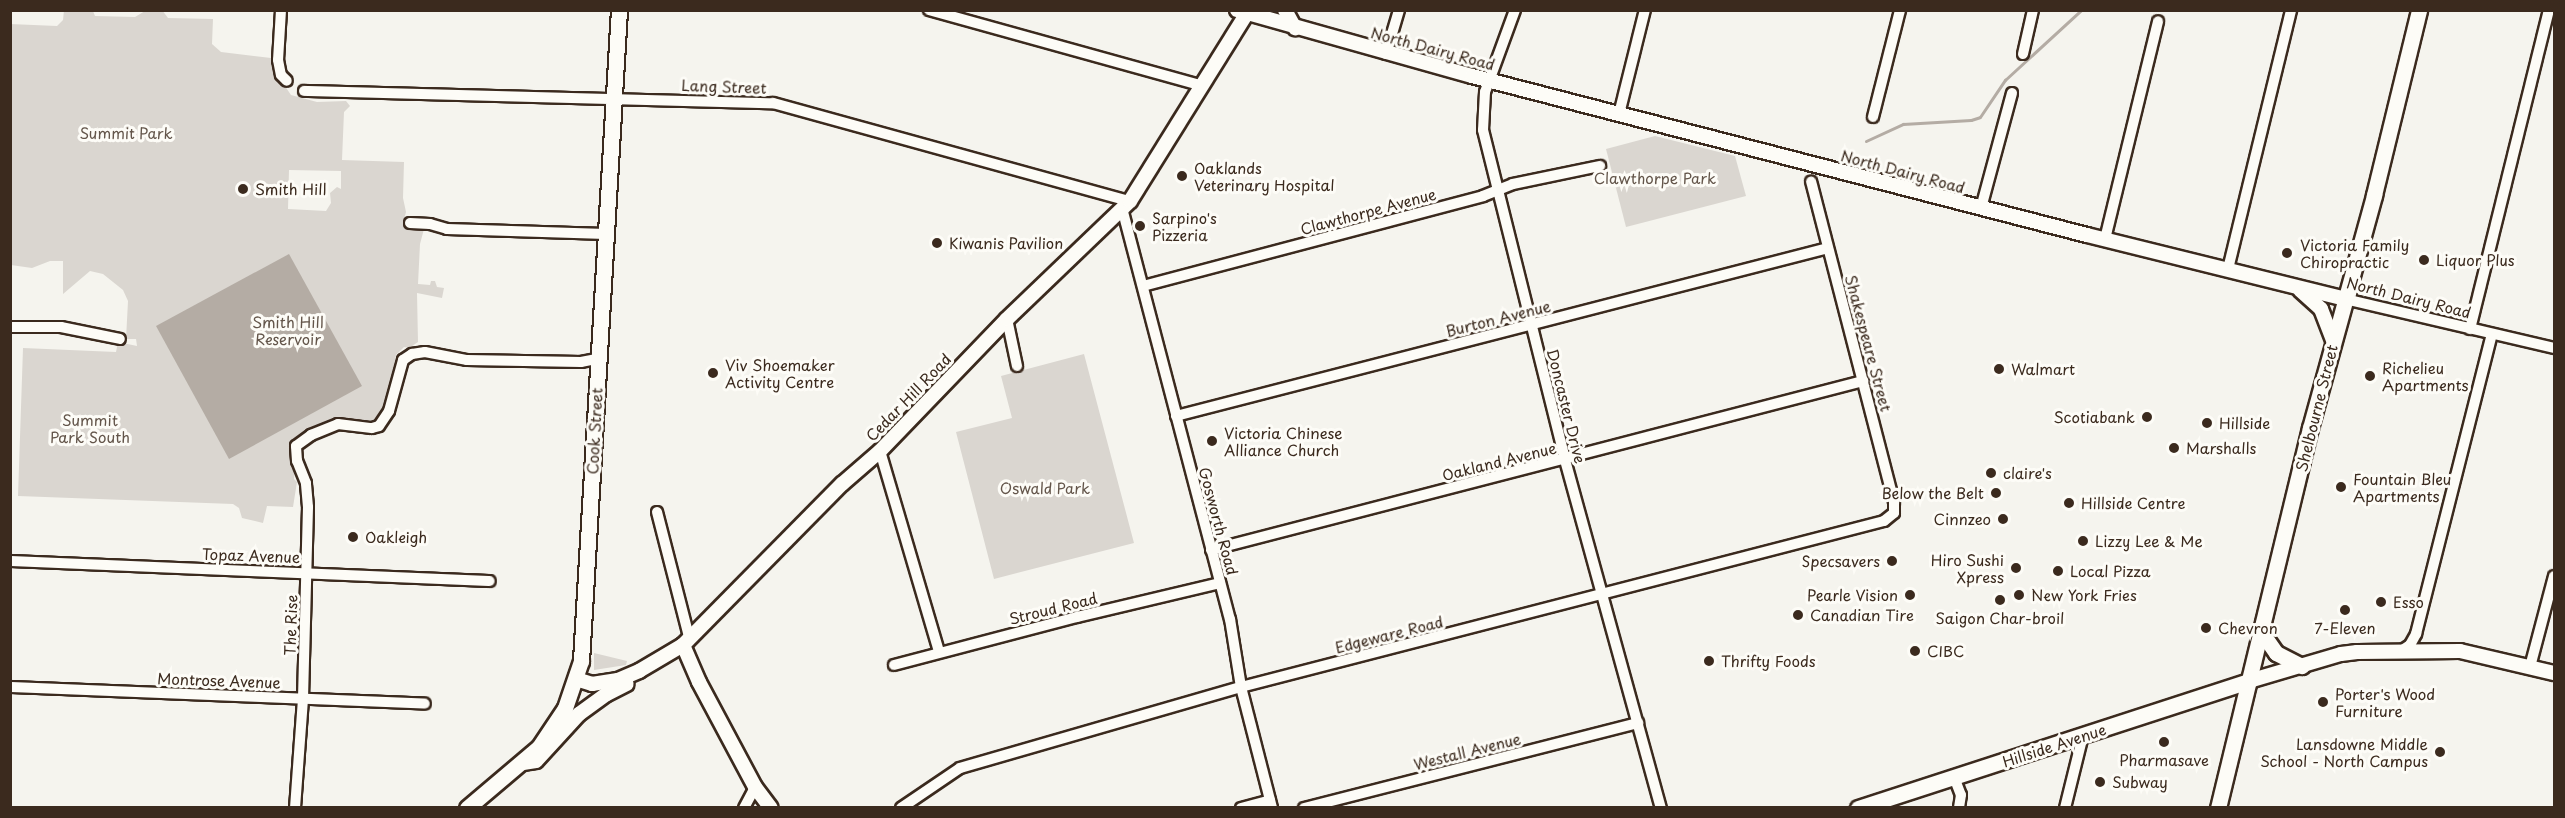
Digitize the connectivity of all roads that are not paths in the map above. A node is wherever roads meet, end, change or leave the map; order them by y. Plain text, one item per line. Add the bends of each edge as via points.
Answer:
1 (281, 10) edge
2 (619, 10) edge
3 (928, 10) edge
4 (1285, 10) edge
5 (1399, 10) edge
6 (1515, 10) edge
7 (1645, 10) edge
8 (1900, 10) edge
9 (2033, 10) edge
10 (2291, 10) edge
11 (2419, 10) edge
12 (2549, 10) edge
13 (1244, 11) edge
14 (2158, 21) dead end
15 (1295, 28) junction
16 (1386, 54) junction
17 (2023, 54) dead end
18 (1488, 80) junction
19 (287, 81) dead end
20 (1200, 85) junction
21 (304, 91) dead end
22 (2012, 93) dead end
23 (614, 99) junction
24 (1619, 114) junction
25 (1873, 117) dead end
26 (1600, 166) dead end
27 (1811, 182) dead end
28 (1498, 189) junction
29 (1126, 205) junction
30 (1981, 208) junction
31 (411, 223) dead end
32 (606, 234) junction
33 (2105, 239) junction
34 (1828, 248) junction
35 (2228, 269) junction
36 (1143, 286) junction
37 (2296, 286) junction
38 (2345, 298) junction
39 (1007, 319) junction
40 (1532, 324) junction
41 (10, 327) edge
42 (2470, 329) junction
43 (2492, 334) junction
44 (120, 339) dead end
45 (2333, 340) junction
46 (2554, 348) edge
47 (597, 358) junction
48 (1017, 366) dead end
49 (1863, 381) junction
50 (1176, 416) junction
51 (880, 451) junction
52 (1565, 460) junction
53 (657, 512) dead end
54 (1894, 513) joint
55 (1211, 550) junction
56 (10, 561) edge
57 (307, 572) junction
58 (2554, 576) edge
59 (490, 581) dead end
60 (1220, 583) junction
61 (1602, 594) junction
62 (2260, 630) junction
63 (686, 641) junction
64 (2401, 651) junction
65 (939, 652) junction
66 (894, 665) dead end
67 (2302, 666) junction
68 (2530, 667) junction
69 (639, 672) junction
70 (2554, 673) edge
71 (576, 679) junction
72 (2249, 681) junction
73 (10, 687) edge
74 (1241, 687) junction
75 (303, 698) junction
76 (425, 704) dead end
77 (1638, 723) junction
78 (2084, 735) junction
79 (523, 764) junction
80 (1954, 777) junction
81 (755, 787) junction
82 (1271, 804) edge
83 (295, 807) edge
84 (467, 807) edge
85 (744, 807) edge
86 (771, 807) edge
87 (901, 807) edge
88 (1241, 807) edge
89 (1304, 807) edge
90 (1661, 807) edge
91 (1858, 807) edge
92 (1959, 807) edge
93 (2065, 807) edge
94 (2218, 807) edge

1 - 19 street via 278,60
2 - 23 main road, Cook Street
3 - 20 street
4 - 15 street
5 - 16 street
6 - 18 street, Doncaster Drive
7 - 24 street
8 - 25 street
9 - 17 street
10 - 35 street
11 - 38 main road, Shelbourne Street
12 - 42 street
13 - 15 street, North Dairy Road
13 - 20 street, Cedar Hill Road
14 - 33 street
15 - 16 street, North Dairy Road
16 - 18 street, North Dairy Road
18 - 24 street, North Dairy Road
18 - 28 street, Doncaster Drive via 1483,120
20 - 29 street, Cedar Hill Road
21 - 23 street, Lang Street
22 - 30 street
23 - 29 street, Lang Street via 773,103
23 - 32 main road, Cook Street
24 - 30 street, North Dairy Road
26 - 28 street, Clawthorpe Avenue
27 - 34 street, Shakespeare Street
28 - 36 street, Clawthorpe Avenue
28 - 40 street, Doncaster Drive
29 - 36 street, Gosworth Road
29 - 39 street, Cedar Hill Road
30 - 33 street, North Dairy Road
31 - 32 street via 447,229
32 - 47 main road, Cook Street
33 - 35 street, North Dairy Road
34 - 40 street, Burton Avenue
34 - 49 street, Shakespeare Street
35 - 37 street, North Dairy Road
36 - 50 street, Gosworth Road
37 - 38 street, North Dairy Road
37 - 45 street via 2321,309
38 - 42 street, North Dairy Road
38 - 45 main road, Shelbourne Street
39 - 48 street
39 - 51 street, Cedar Hill Road
40 - 50 street, Burton Avenue
40 - 52 street, Doncaster Drive
41 - 44 street via 61,327
42 - 43 street, North Dairy Road
43 - 46 street, North Dairy Road
43 - 64 street via 2416,634
45 - 62 main road, Shelbourne Street
47 - 57 street, The Rise via 580,362 467,360 425,352 403,360 389,411 379,426 338,424 318,431 296,446 307,493
47 - 71 main road, Cook Street via 583,641
49 - 52 street, Oakland Avenue
49 - 54 street, Shakespeare Street
50 - 55 street, Gosworth Road
51 - 63 street, Cedar Hill Road via 842,484
51 - 65 street
52 - 55 street, Oakland Avenue
52 - 61 street, Doncaster Drive
53 - 63 street
54 - 61 street, Edgeware Road via 1884,521
55 - 60 street, Gosworth Road
56 - 57 street, Topaz Avenue
57 - 59 street, Topaz Avenue
57 - 75 street, The Rise
58 - 68 street
60 - 65 street, Stroud Road
60 - 74 street, Gosworth Road
61 - 74 street, Edgeware Road
61 - 77 street, Doncaster Drive
62 - 67 main road via 2276,653
62 - 72 main road, Shelbourne Street
63 - 69 street, Cedar Hill Road
63 - 81 street via 699,682
64 - 67 street via 2341,654
64 - 68 street via 2460,651
65 - 66 street, Stroud Road
67 - 72 street
68 - 70 street
69 - 71 street via 605,683
69 - 79 street via 628,684 579,714 536,761
71 - 79 main road, Cook Street via 554,728
72 - 78 main road, Hillside Avenue
72 - 94 main road, Shelbourne Street
73 - 75 street, Montrose Avenue
74 - 82 street, Gosworth Road
74 - 87 street, Edgeware Road via 960,768
75 - 76 street, Montrose Avenue
75 - 83 street, The Rise
77 - 89 street, Westall Avenue
77 - 90 street, Doncaster Drive
78 - 80 main road, Hillside Avenue
78 - 93 street
79 - 84 main road, Cook Street
80 - 91 main road, Hillside Avenue
80 - 92 street via 1961,795
81 - 85 street
81 - 86 street
82 - 88 street

